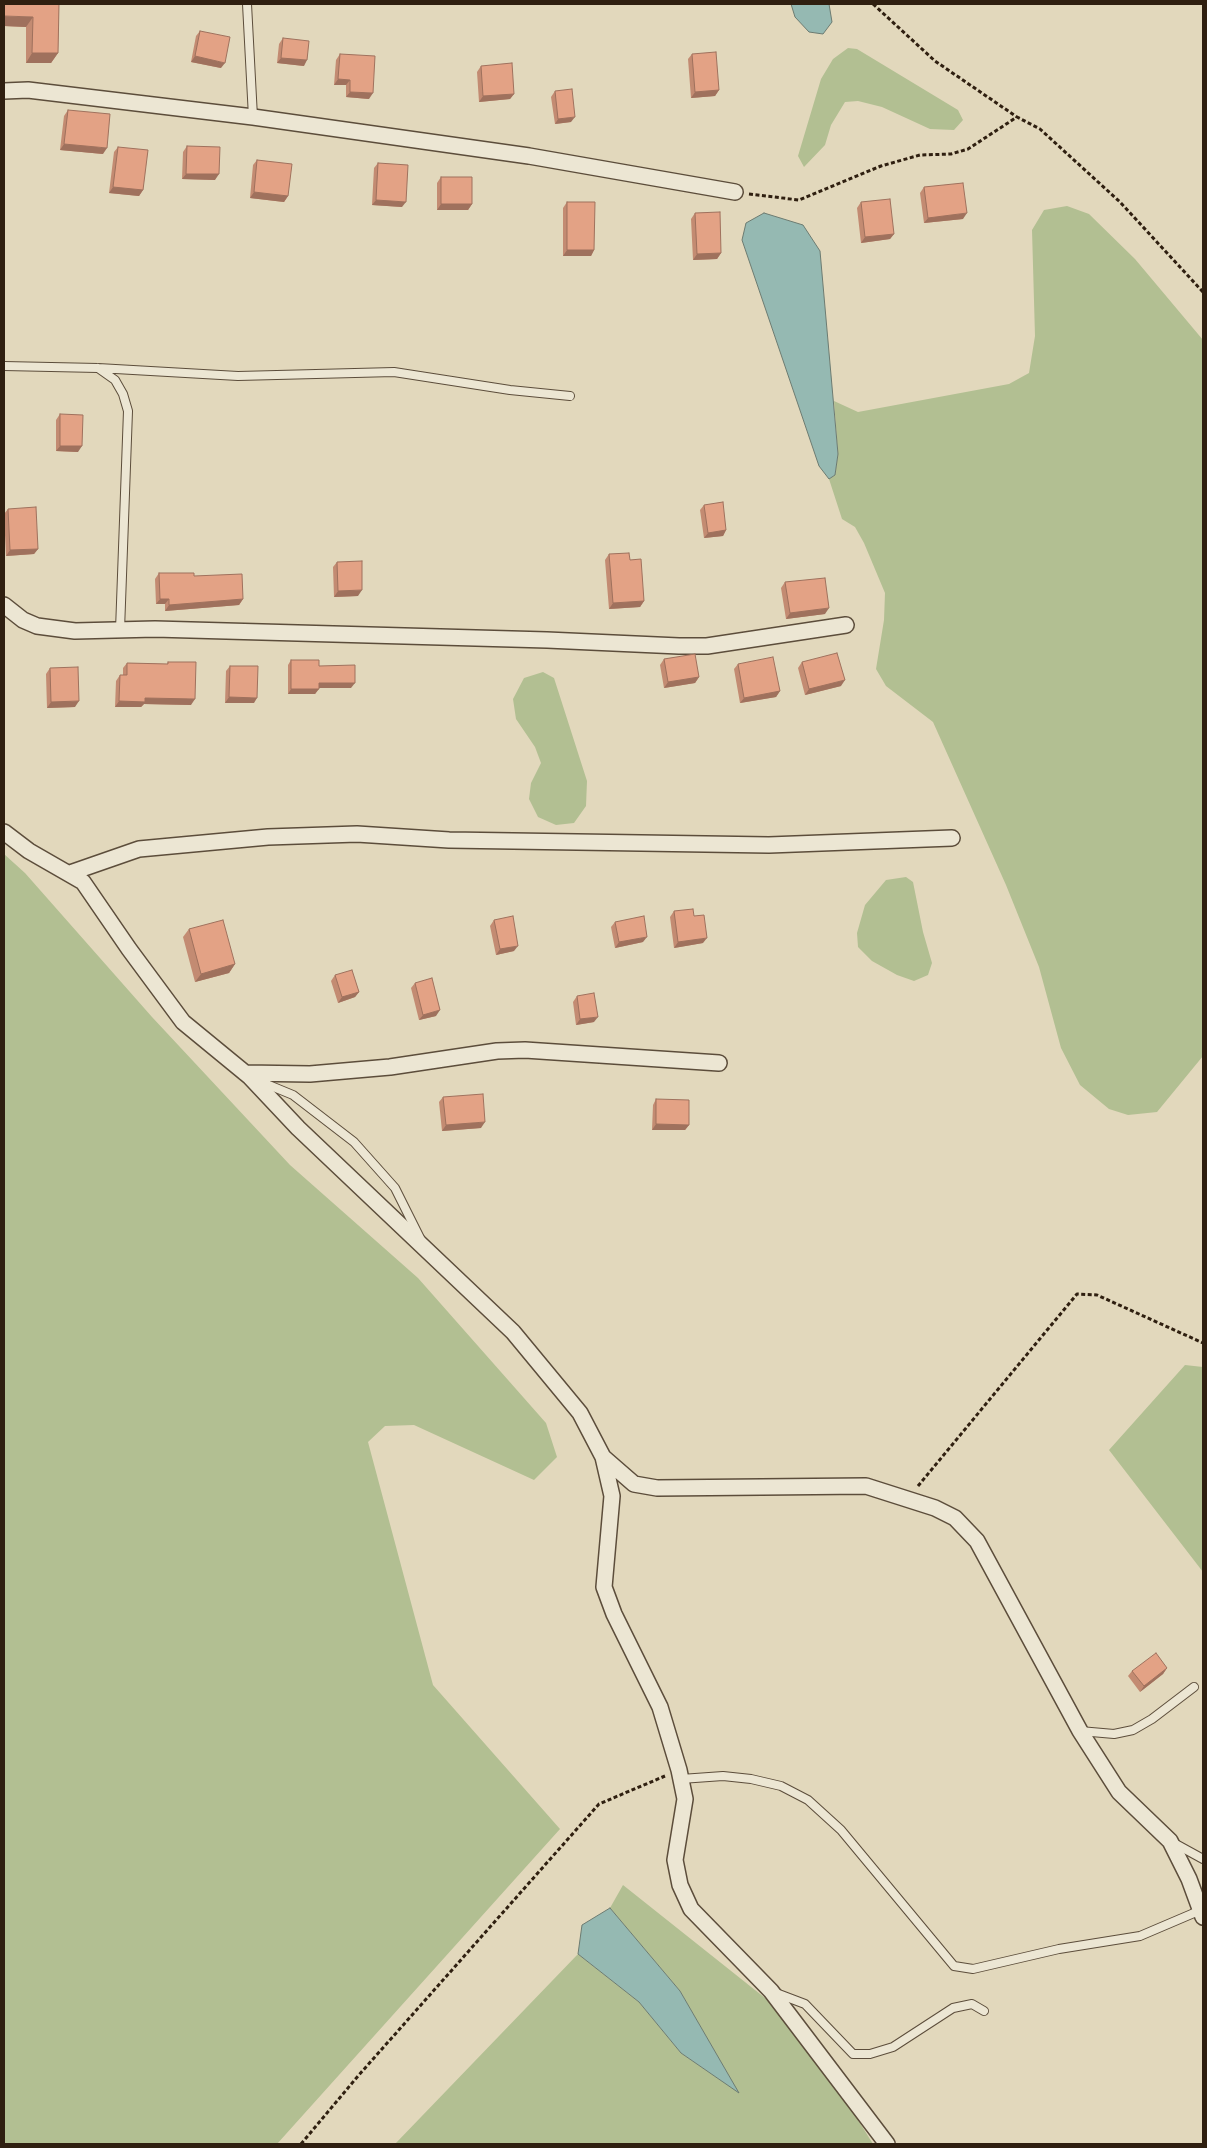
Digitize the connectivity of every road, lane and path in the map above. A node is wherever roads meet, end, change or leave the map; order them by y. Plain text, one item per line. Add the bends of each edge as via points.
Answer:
1 (247, 4) edge
2 (874, 4) edge
3 (4, 91) edge
4 (253, 117) junction
5 (1017, 117) junction
6 (735, 192) joint
7 (1203, 292) edge
8 (4, 366) edge
9 (98, 368) junction
10 (570, 396) dead end
11 (4, 605) edge
12 (846, 625) dead end
13 (120, 630) junction
14 (4, 832) edge
15 (952, 838) dead end
16 (70, 873) junction
17 (719, 1063) dead end
18 (247, 1075) junction
19 (427, 1250) junction
20 (1203, 1343) edge
21 (603, 1457) junction
22 (907, 1500) junction
23 (1194, 1687) dead end
24 (1080, 1731) junction
25 (680, 1775) junction
26 (1170, 1841) junction
27 (1203, 1859) edge
28 (1202, 1912) edge
29 (771, 1991) junction
30 (984, 2011) dead end
31 (302, 2144) edge
32 (887, 2144) edge

1 - 4 lane
2 - 5 path via 935,61
3 - 4 street via 28,90
4 - 6 street via 529,156
5 - 6 path via 968,149 881,166 799,200
5 - 7 path via 1040,129 1120,202
8 - 9 lane
9 - 10 lane via 238,376 394,372
9 - 13 lane via 114,380 128,411
11 - 13 street via 37,626 75,631
12 - 13 street via 707,646
14 - 16 street via 29,851
15 - 16 street via 769,845 449,840 374,834 268,837 139,849
16 - 18 street via 83,882 96,898 183,1022
17 - 18 street via 525,1050 497,1051 390,1067 310,1074
18 - 19 street
18 - 19 lane via 293,1095 354,1142 395,1188
19 - 21 street via 513,1332 580,1414
20 - 22 path via 1097,1295 1077,1294
21 - 22 street via 634,1484 657,1488 866,1486
21 - 25 street via 612,1496 604,1587 660,1707
22 - 24 street via 955,1518 977,1541
23 - 24 lane via 1133,1730 1114,1734
24 - 26 street via 1119,1792
25 - 28 lane via 751,1780 781,1786 808,1800 841,1830 954,1966 973,1969 1059,1949 1140,1936
25 - 29 street via 685,1799 675,1860 680,1885 691,1909
25 - 31 path via 599,1804 358,2076
26 - 27 lane
26 - 28 street
29 - 30 lane via 804,2004 853,2054 870,2054 893,2047 953,2008 972,2004
29 - 32 street

